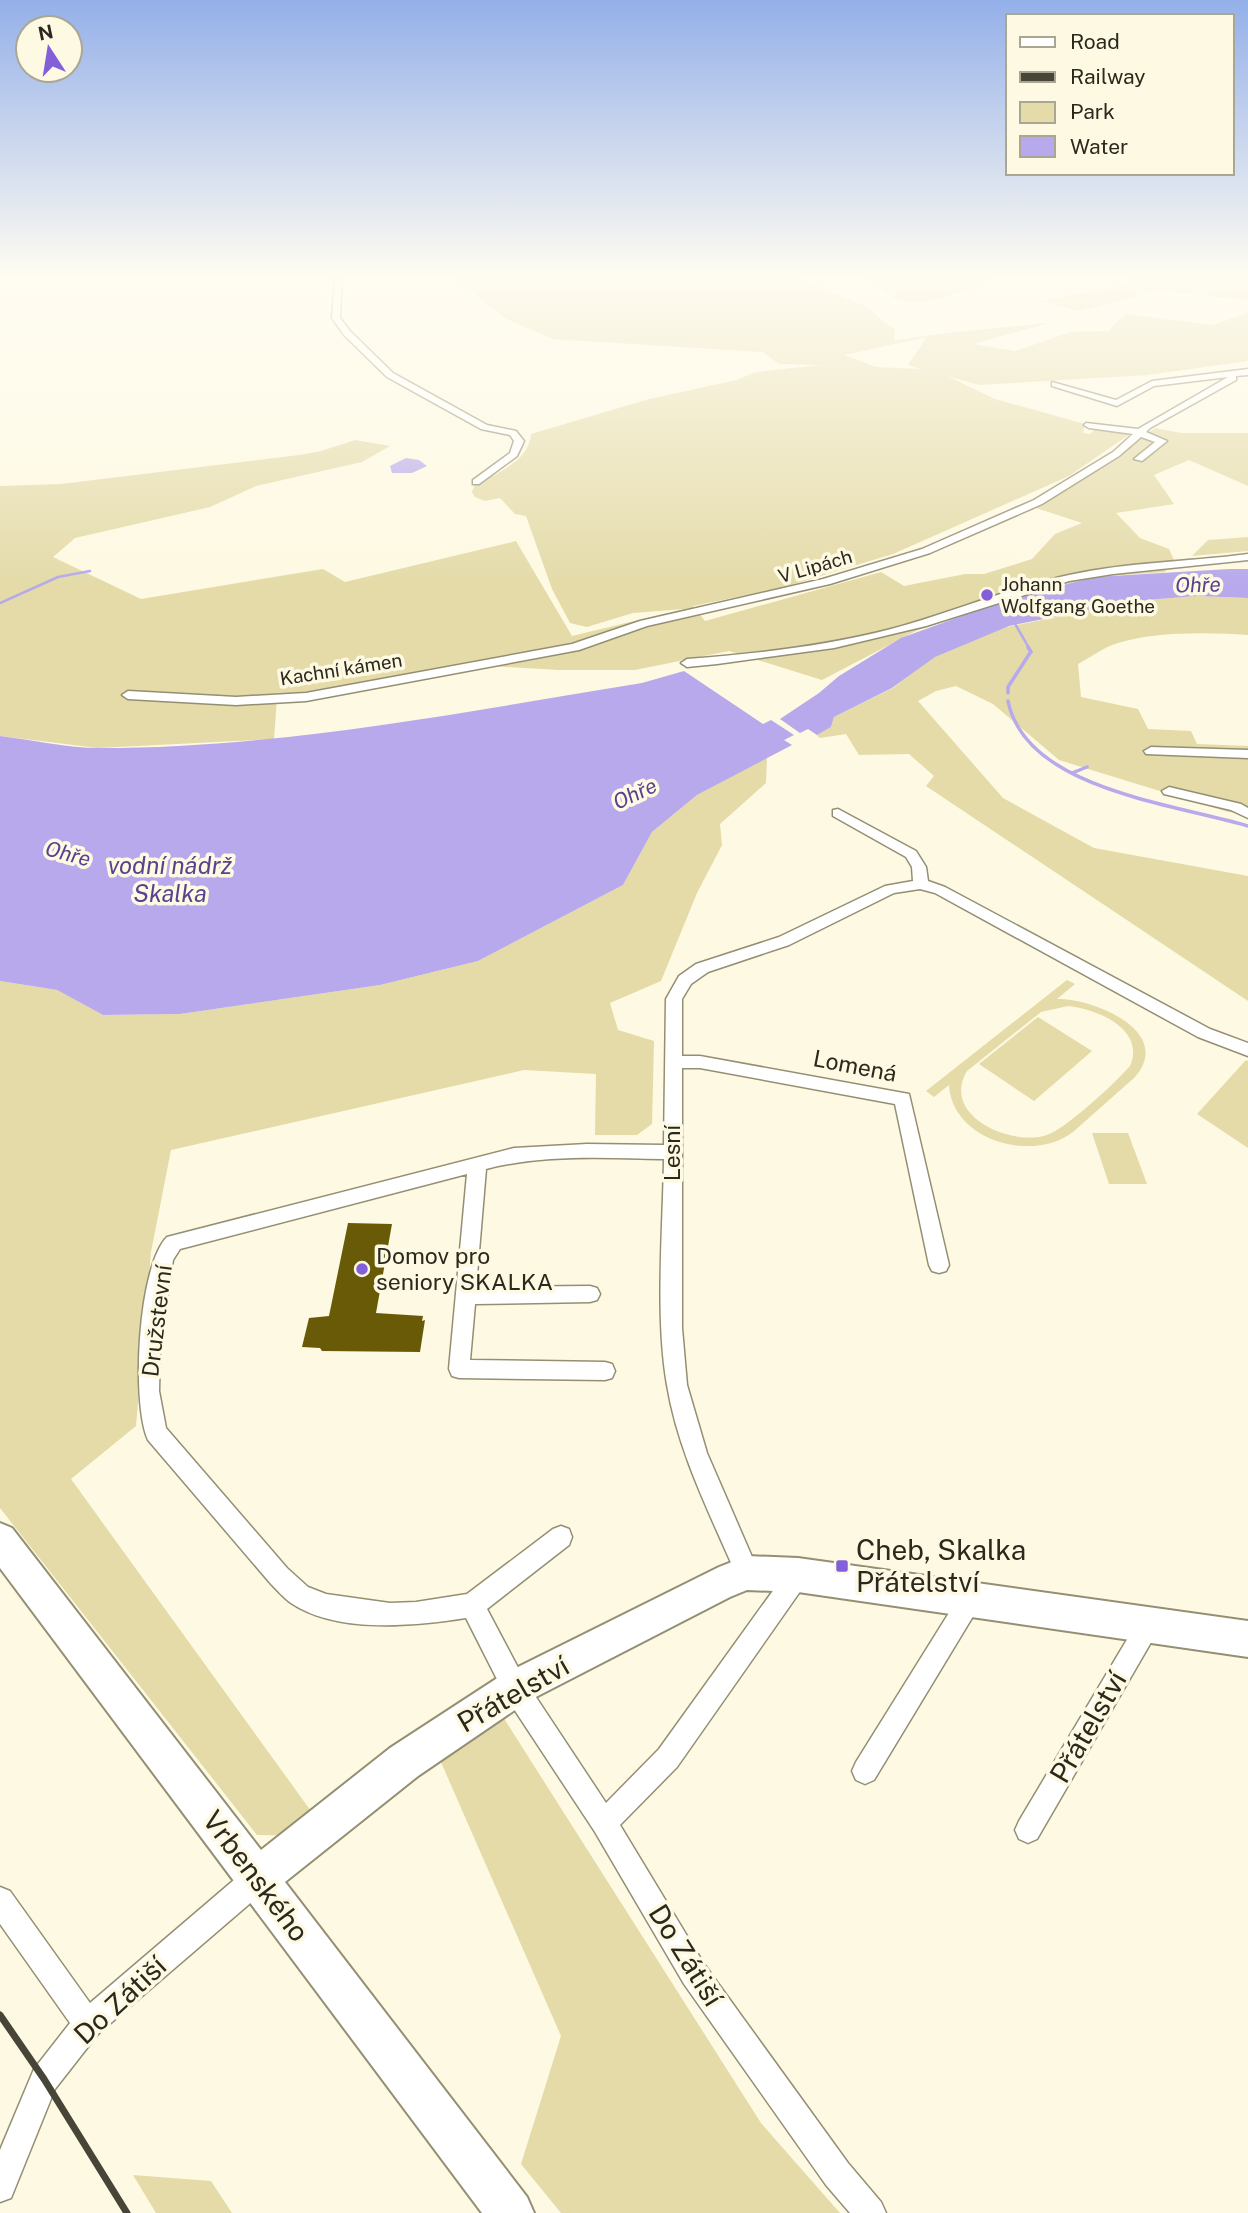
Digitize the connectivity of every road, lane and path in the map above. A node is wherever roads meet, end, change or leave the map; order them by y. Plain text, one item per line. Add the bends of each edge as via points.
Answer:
1 (399, 380) edge
2 (1192, 380) edge
3 (1207, 380) edge
4 (1229, 380) edge
5 (1055, 384) dead end
6 (1216, 388) junction
7 (1117, 402) junction
8 (1106, 408) dead end
9 (1095, 414) dead end
10 (1139, 433) junction
11 (1139, 459) dead end
12 (476, 482) dead end
13 (1248, 557) edge
14 (687, 663) dead end
15 (475, 666) joint
16 (128, 695) dead end
17 (1151, 751) dead end
18 (1248, 754) edge
19 (1169, 791) dead end
20 (838, 813) dead end
21 (1248, 814) edge
22 (921, 884) junction
23 (1248, 1050) edge
24 (673, 1062) junction
25 (671, 1152) junction
26 (477, 1164) junction
27 (939, 1265) dead end
28 (590, 1294) dead end
29 (464, 1296) junction
30 (605, 1371) dead end
31 (561, 1537) dead end
32 (0, 1540) edge
33 (747, 1573) junction
34 (798, 1575) junction
35 (970, 1600) junction
36 (472, 1605) junction
37 (1149, 1624) junction
38 (1248, 1639) edge
39 (515, 1688) junction
40 (865, 1770) dead end
41 (604, 1823) junction
42 (1028, 1830) dead end
43 (258, 1878) junction
44 (0, 1901) edge
45 (88, 2024) junction
46 (0, 2186) edge
47 (511, 2213) edge
48 (870, 2213) edge

1 - 12 street via 484,428 513,433 519,441 514,454
2 - 7 street via 1152,384
3 - 6 street
4 - 6 street, V Lipách
5 - 7 street
6 - 10 street, V Lipách
7 - 8 street
9 - 10 street via 1088,429
10 - 11 street via 1162,441
10 - 15 street, V Lipách via 1116,454 1038,502 926,551 775,595 644,624 575,647
13 - 14 street via 1080,575 862,639 794,653
15 - 16 street, Kachní kámen via 294,698 236,701
17 - 18 street
19 - 21 street
20 - 22 street via 911,854
22 - 23 street via 1204,1032
22 - 24 street, Lesní via 890,889 784,941 702,968 685,980 674,999
24 - 25 street, Lesní
24 - 27 street, Lomená via 700,1062 903,1098
25 - 26 street, Družstevní via 537,1153
25 - 33 street, Lesní via 672,1328 677,1385 695,1453
26 - 29 street
26 - 36 street, Družstevní via 174,1243 163,1260 148,1374 149,1409 156,1433 300,1595 326,1606 390,1615
28 - 29 street
29 - 30 street via 458,1370
31 - 36 street
32 - 43 main road, Vrbenského
33 - 34 street, Přátelství
33 - 39 main road, Přátelství
34 - 35 street, Přátelství
34 - 41 street via 668,1758
35 - 37 street, Přátelství
35 - 40 street
36 - 39 street
37 - 38 street, Přátelství
37 - 42 street, Přátelství
39 - 41 street, Do Zátiší
39 - 43 main road, Přátelství via 404,1762
41 - 48 street, Do Zátiší via 694,1974
43 - 45 street, Do Zátiší
43 - 47 main road, Vrbenského
44 - 45 street
45 - 46 street, Do Zátiší via 44,2079

